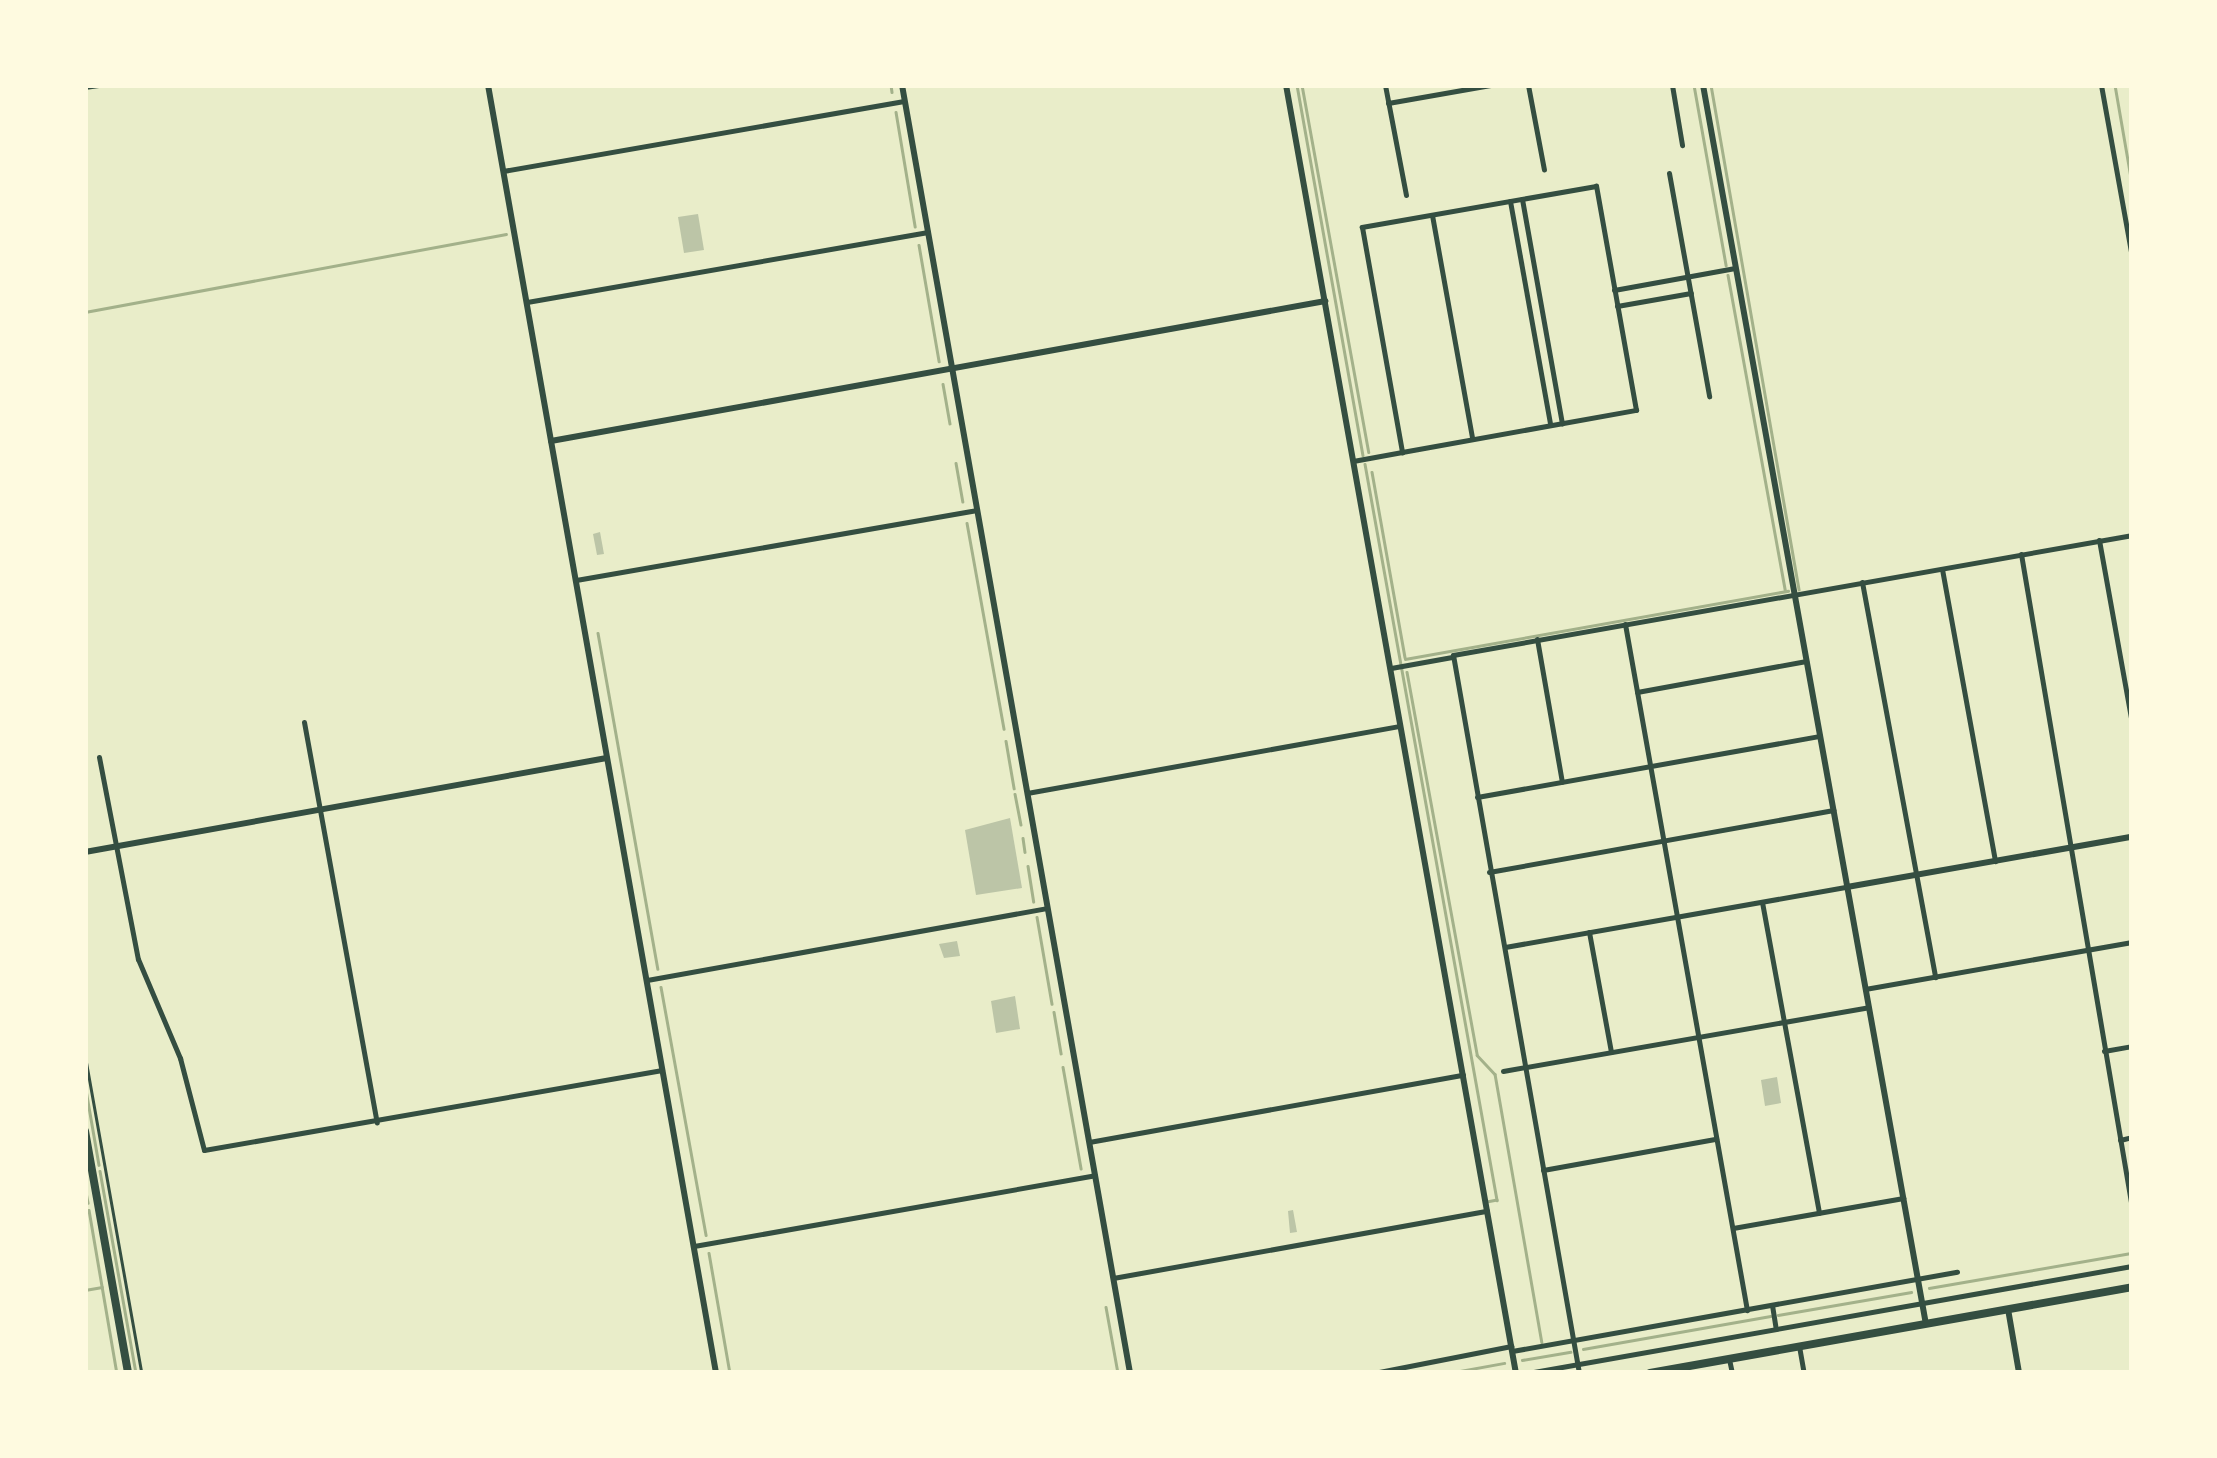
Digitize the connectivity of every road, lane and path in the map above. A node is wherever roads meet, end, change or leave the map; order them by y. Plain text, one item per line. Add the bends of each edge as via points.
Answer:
1 (99, 85) edge
2 (488, 85) edge
3 (902, 85) edge
4 (1286, 85) edge
5 (1385, 85) edge
6 (1490, 85) edge
7 (1528, 85) edge
8 (1672, 85) edge
9 (1702, 85) edge
10 (2101, 85) edge
11 (85, 88) edge
12 (904, 100) junction
13 (1388, 103) junction
14 (1682, 145) dead end
15 (1544, 170) dead end
16 (503, 171) junction
17 (1669, 173) dead end
18 (1406, 195) dead end
19 (1522, 199) junction
20 (1510, 201) junction
21 (1432, 215) junction
22 (928, 232) junction
23 (2132, 258) edge
24 (1735, 268) junction
25 (1688, 276) junction
26 (1614, 290) junction
27 (1691, 293) junction
28 (526, 302) junction
29 (1324, 302) junction
30 (1617, 306) junction
31 (952, 369) junction
32 (1709, 396) dead end
33 (1562, 423) junction
34 (1550, 425) junction
35 (1472, 439) junction
36 (551, 441) junction
37 (1402, 452) junction
38 (1353, 461) junction
39 (977, 510) junction
40 (2132, 534) edge
41 (2100, 540) junction
42 (2021, 554) junction
43 (1942, 568) junction
44 (576, 580) junction
45 (1862, 582) junction
46 (1793, 594) junction
47 (1624, 624) junction
48 (1537, 639) junction
49 (1453, 656) junction
50 (1806, 661) junction
51 (1390, 668) junction
52 (1636, 692) junction
53 (304, 722) dead end
54 (2132, 724) edge
55 (1400, 726) junction
56 (1819, 736) junction
57 (99, 757) dead end
58 (607, 758) junction
59 (1650, 766) junction
60 (1562, 782) junction
61 (1027, 792) junction
62 (1476, 797) junction
63 (320, 810) junction
64 (1833, 810) junction
65 (2132, 837) edge
66 (1663, 840) junction
67 (116, 846) junction
68 (2070, 848) junction
69 (85, 852) edge
70 (1995, 861) junction
71 (1490, 872) junction
72 (1916, 875) junction
73 (1846, 887) junction
74 (1762, 902) junction
75 (1048, 908) junction
76 (1677, 917) junction
77 (1589, 932) junction
78 (2132, 942) edge
79 (1503, 947) junction
80 (2086, 950) junction
81 (1935, 977) junction
82 (646, 980) junction
83 (1865, 989) junction
84 (1868, 1007) junction
85 (1784, 1022) junction
86 (1698, 1037) junction
87 (2132, 1046) edge
88 (2104, 1051) junction
89 (1611, 1052) junction
90 (85, 1054) edge
91 (1525, 1068) junction
92 (662, 1070) junction
93 (1504, 1072) dead end
94 (1463, 1076) junction
95 (377, 1122) junction
96 (85, 1131) edge
97 (1716, 1138) junction
98 (2132, 1138) edge
99 (2120, 1140) junction
100 (1089, 1142) junction
101 (1543, 1170) junction
102 (1095, 1175) junction
103 (1903, 1198) junction
104 (2132, 1208) edge
105 (1487, 1211) junction
106 (1819, 1213) junction
107 (1732, 1228) junction
108 (693, 1246) junction
109 (2132, 1266) edge
110 (1957, 1272) dead end
111 (1113, 1278) junction
112 (1918, 1279) junction
113 (2132, 1287) edge
114 (1922, 1303) junction
115 (1772, 1305) junction
116 (2008, 1309) junction
117 (1747, 1310) junction
118 (1926, 1324) junction
119 (1776, 1329) junction
120 (1574, 1340) junction
121 (1799, 1346) junction
122 (1512, 1349) junction
123 (1729, 1359) junction
124 (1578, 1364) junction
125 (128, 1373) edge
126 (142, 1373) edge
127 (716, 1373) edge
128 (1130, 1373) edge
129 (1374, 1373) edge
130 (1516, 1373) edge
131 (1528, 1373) edge
132 (1580, 1373) edge
133 (1650, 1373) edge
134 (1732, 1373) edge
135 (1804, 1373) edge
136 (2019, 1373) edge

1 - 11 street
2 - 16 street
3 - 12 street
4 - 29 street
5 - 13 street
6 - 13 street
7 - 15 street
8 - 14 street
9 - 24 street
10 - 23 street
12 - 16 street
12 - 22 street
13 - 18 street
16 - 28 street
17 - 25 street
19 - 20 street
19 - 26 street via 1596,186
19 - 33 street
20 - 21 street
20 - 34 street
21 - 35 street
21 - 37 street via 1362,227
22 - 28 street
22 - 31 street
24 - 25 street
24 - 46 street
25 - 26 street
25 - 27 street
26 - 30 street
27 - 30 street
27 - 32 street
28 - 36 street
29 - 31 street
29 - 38 street
30 - 33 street via 1636,410
31 - 36 street
31 - 39 street
33 - 34 street
34 - 35 street
35 - 37 street
36 - 44 street
37 - 38 street
38 - 51 street
39 - 44 street
39 - 61 street
40 - 41 street
41 - 42 street
41 - 54 street
42 - 43 street
42 - 68 street
43 - 45 street
43 - 70 street
44 - 58 street
45 - 46 street
45 - 72 street
46 - 47 street
46 - 50 street
47 - 48 street
47 - 52 street
48 - 49 street
48 - 60 street
49 - 51 street
49 - 62 street
50 - 52 street
50 - 56 street
51 - 55 street
52 - 59 street
53 - 63 street
55 - 61 street
55 - 94 street
56 - 59 street
56 - 64 street
57 - 67 street
58 - 63 street
58 - 82 street
59 - 60 street
59 - 66 street
60 - 62 street
61 - 75 street
62 - 71 street
63 - 67 street
63 - 95 street
64 - 66 street
64 - 73 street
65 - 68 street
66 - 71 street
66 - 76 street
67 - 69 street
67 - 95 street via 138,959 180,1058 204,1150
68 - 70 street
68 - 80 street
70 - 72 street
71 - 79 street
72 - 73 street
72 - 81 street
73 - 74 street
73 - 83 street
74 - 76 street
74 - 85 street
75 - 82 street
75 - 100 street
76 - 77 street
76 - 86 street
77 - 79 street
77 - 89 street
78 - 80 street
79 - 91 street
80 - 81 street
80 - 88 street
81 - 83 street
82 - 92 street
83 - 84 street
84 - 85 street
84 - 103 street
85 - 86 street
85 - 106 street
86 - 89 street
86 - 97 street
87 - 88 street
88 - 99 street
89 - 91 street
90 - 126 path
91 - 93 street
91 - 101 street
92 - 95 street
92 - 108 street
94 - 100 street
94 - 105 street
96 - 125 main road
97 - 101 street
97 - 107 street
98 - 99 street
99 - 104 street
100 - 102 street
101 - 120 street
102 - 108 street
102 - 111 street
103 - 106 street
103 - 112 street
105 - 111 street
105 - 122 street
106 - 107 street
107 - 117 street
108 - 127 street
109 - 114 street
110 - 112 street
111 - 128 street
112 - 114 street
112 - 115 street
113 - 116 main road
114 - 118 street
114 - 119 street
115 - 117 street
115 - 119 street
116 - 118 main road
116 - 136 street
117 - 120 street
118 - 121 main road
119 - 124 street
120 - 122 street
120 - 124 street
121 - 123 main road
121 - 135 street
122 - 129 street
122 - 130 street
123 - 133 main road
123 - 134 street
124 - 131 street
124 - 132 street

